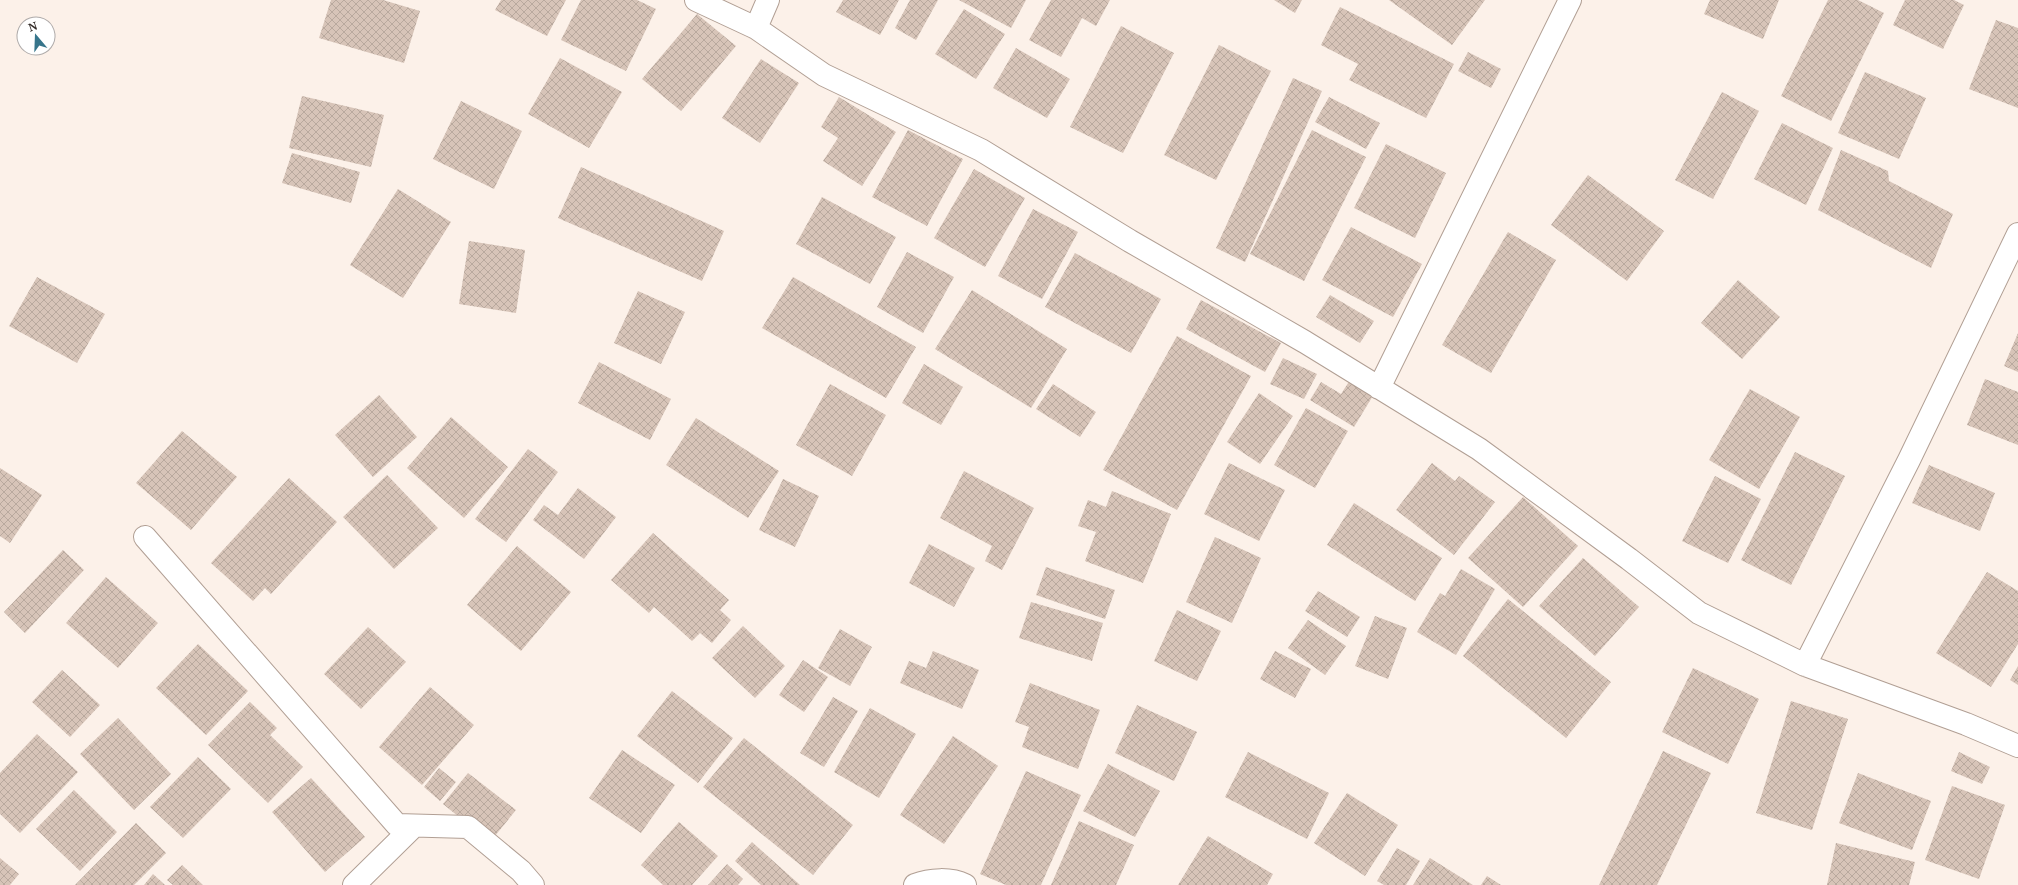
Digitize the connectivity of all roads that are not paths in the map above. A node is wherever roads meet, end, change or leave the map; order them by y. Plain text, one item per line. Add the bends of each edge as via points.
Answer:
1 (696, 0) edge
2 (768, 0) edge
3 (1570, 0) edge
4 (756, 28) junction
5 (2018, 234) edge
6 (1379, 388) junction
7 (145, 537) dead end
8 (1804, 665) junction
9 (2018, 746) edge
10 (397, 825) junction
11 (354, 885) edge
12 (533, 885) edge
13 (915, 885) edge
14 (965, 885) edge

1 - 4 street
2 - 4 street
3 - 6 street
4 - 6 street via 824,75 981,150
5 - 8 street via 1912,453
6 - 8 street via 1479,449 1699,613
7 - 10 street
8 - 9 street via 1966,724
10 - 11 street via 411,829
10 - 12 street via 468,827 521,871
13 - 14 street via 924,882 956,881

